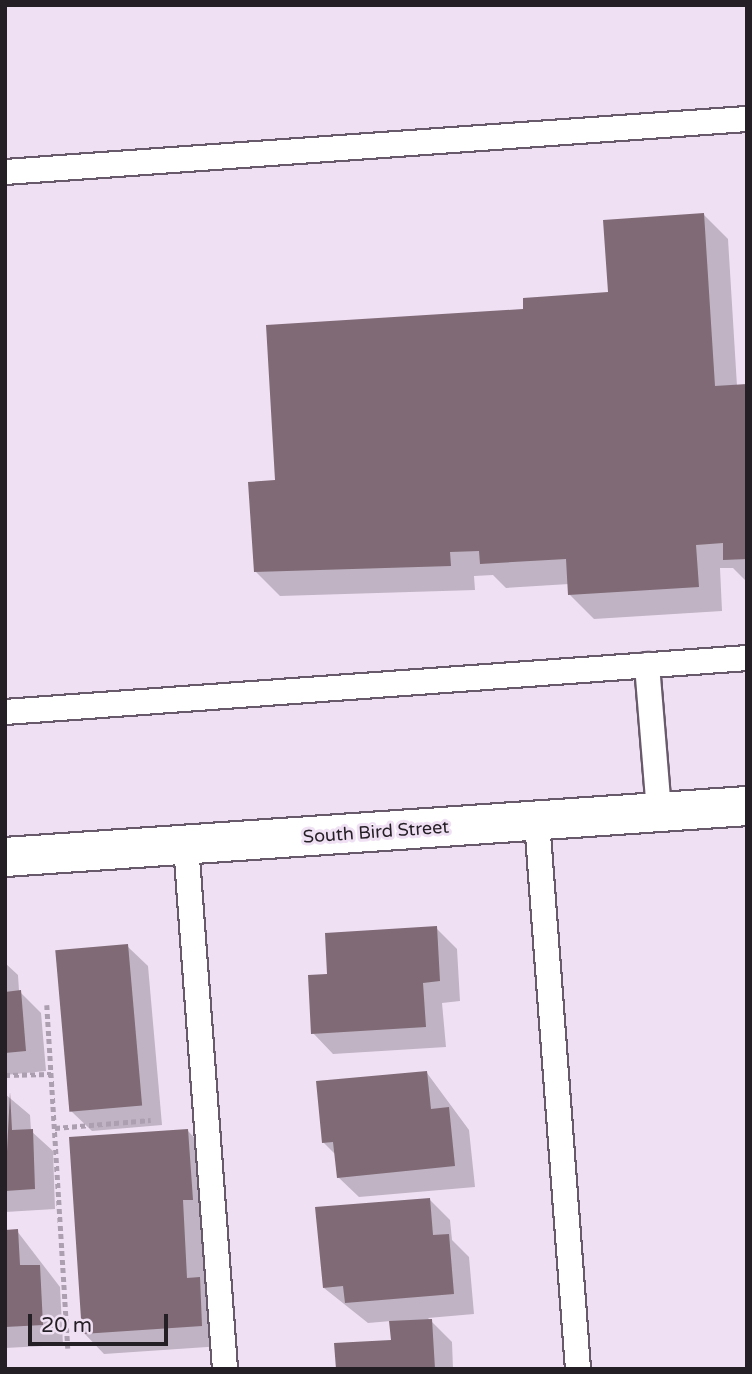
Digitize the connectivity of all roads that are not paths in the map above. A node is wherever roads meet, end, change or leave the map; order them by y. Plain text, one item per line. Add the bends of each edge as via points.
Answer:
1 (747, 119) edge
2 (5, 172) edge
3 (747, 658) edge
4 (647, 665) junction
5 (5, 712) edge
6 (747, 806) edge
7 (659, 812) junction
8 (537, 821) junction
9 (186, 845) junction
10 (5, 857) edge
11 (225, 1369) edge
12 (578, 1369) edge

1 - 2 lane
3 - 4 lane
4 - 5 lane
4 - 7 lane
6 - 7 street, South Bird Street
7 - 8 street, South Bird Street
8 - 9 street, South Bird Street
8 - 12 lane
9 - 10 street, South Bird Street
9 - 11 lane

